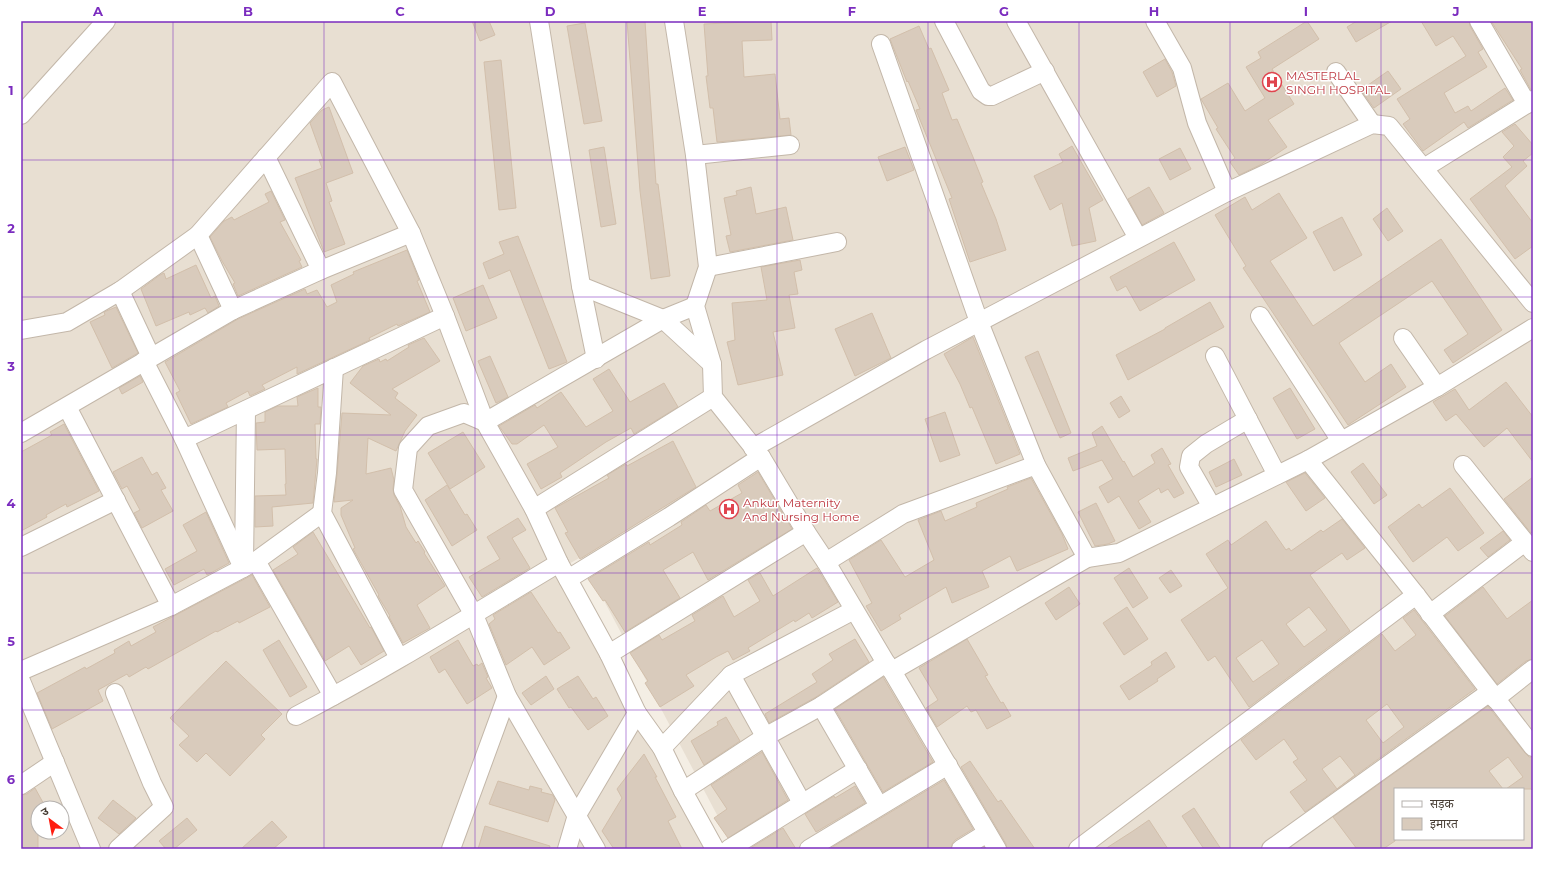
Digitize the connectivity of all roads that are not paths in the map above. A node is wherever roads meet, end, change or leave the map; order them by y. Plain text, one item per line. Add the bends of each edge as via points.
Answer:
1 (106, 21) edge
2 (539, 21) edge
3 (674, 21) edge
4 (944, 21) edge
5 (1016, 21) edge
6 (1155, 21) edge
7 (1479, 21) edge
8 (881, 44) dead end
9 (1045, 71) junction
10 (1336, 72) dead end
11 (1530, 102) edge
12 (21, 115) edge
13 (1372, 124) junction
14 (790, 145) dead end
15 (695, 155) junction
16 (266, 157) junction
17 (1424, 168) junction
18 (1227, 192) junction
19 (411, 233) junction
20 (198, 235) junction
21 (1138, 238) junction
22 (837, 242) dead end
23 (708, 267) junction
24 (320, 270) junction
25 (581, 286) junction
26 (120, 291) junction
27 (1533, 303) edge
28 (695, 306) junction
29 (233, 310) junction
30 (445, 316) junction
31 (1260, 316) dead end
32 (663, 319) junction
33 (979, 322) junction
34 (1533, 328) edge
35 (21, 330) edge
36 (1403, 338) dead end
37 (1215, 356) dead end
38 (147, 359) junction
39 (596, 359) junction
40 (712, 364) junction
41 (334, 368) junction
42 (1437, 387) junction
43 (713, 397) junction
44 (67, 407) junction
45 (246, 410) junction
46 (1248, 419) junction
47 (485, 422) junction
48 (21, 433) edge
49 (184, 439) junction
50 (1341, 441) junction
51 (757, 453) junction
52 (1308, 460) junction
53 (1036, 465) junction
54 (1464, 465) dead end
55 (1277, 475) junction
56 (116, 500) junction
57 (1212, 507) junction
58 (534, 509) junction
59 (322, 513) junction
60 (806, 532) junction
61 (21, 547) edge
62 (1529, 547) edge
63 (1088, 558) junction
64 (826, 562) junction
65 (559, 563) junction
66 (250, 564) junction
67 (568, 579) junction
68 (1416, 595) junction
69 (171, 606) junction
70 (854, 610) junction
71 (1430, 614) junction
72 (474, 615) junction
73 (609, 654) junction
74 (399, 658) junction
75 (889, 667) junction
76 (1533, 669) edge
77 (21, 671) edge
78 (731, 675) junction
79 (21, 681) edge
80 (115, 693) dead end
81 (333, 696) junction
82 (507, 696) junction
83 (1492, 696) junction
84 (821, 706) junction
85 (637, 713) junction
86 (296, 716) dead end
87 (765, 737) junction
88 (1533, 747) edge
89 (662, 748) junction
90 (55, 762) junction
91 (948, 765) junction
92 (858, 769) junction
93 (21, 785) edge
94 (683, 791) junction
95 (802, 803) junction
96 (879, 806) junction
97 (577, 815) junction
98 (986, 834) junction
99 (91, 849) edge
100 (118, 849) edge
101 (452, 849) edge
102 (567, 849) edge
103 (596, 849) edge
104 (715, 849) edge
105 (729, 849) edge
106 (809, 849) edge
107 (961, 849) edge
108 (997, 849) edge
109 (1078, 849) edge
110 (1271, 849) edge

1 - 12 street
2 - 25 street
3 - 15 street
4 - 9 street via 981,91 988,96
5 - 9 street
6 - 18 street via 1182,68 1197,123
7 - 11 street
8 - 33 street
9 - 21 street
10 - 13 street
11 - 17 street
13 - 17 street via 1389,126
13 - 18 street
14 - 15 street
15 - 23 street
16 - 19 street via 332,82
16 - 20 street
16 - 24 street
17 - 27 street
18 - 21 street
19 - 24 street
19 - 30 street
20 - 26 street
20 - 29 street
21 - 33 street
22 - 23 street
23 - 28 street
24 - 29 street
25 - 32 street
25 - 39 street
26 - 35 street via 68,322
26 - 38 street
28 - 32 street
28 - 40 street
29 - 38 street
30 - 41 street
30 - 47 street
31 - 50 street
32 - 39 street
32 - 40 street
33 - 51 street via 926,350
33 - 53 street
34 - 42 street
36 - 42 street
37 - 46 street
38 - 44 street
38 - 49 street
39 - 47 street
40 - 43 street
41 - 45 street
41 - 59 street
42 - 50 street
43 - 51 street
43 - 58 street
44 - 48 street
44 - 56 street
45 - 49 street
45 - 66 street
46 - 55 street
46 - 57 street via 1191,456 1189,466
47 - 58 street
47 - 72 street via 464,413 428,426 408,448 403,490
49 - 66 street
50 - 52 street
51 - 60 street
51 - 67 street via 669,517
52 - 55 street
52 - 68 street
53 - 63 street
53 - 64 street via 903,514
54 - 62 street
55 - 57 street
56 - 61 street
56 - 69 street
57 - 63 street via 1119,552
58 - 65 street
59 - 66 street
59 - 74 street
60 - 64 street
60 - 73 street
62 - 71 street
63 - 75 street
64 - 70 street
65 - 67 street
65 - 72 street
66 - 69 street
66 - 81 street
67 - 73 street
68 - 71 street
68 - 109 street
69 - 77 street
70 - 75 street
70 - 78 street
71 - 83 street
72 - 74 street
72 - 82 street
73 - 85 street
74 - 81 street
75 - 84 street
75 - 91 street
76 - 83 street
78 - 87 street
78 - 89 street
79 - 90 street
80 - 100 street via 164,807
81 - 86 street
82 - 97 street
82 - 101 street
83 - 88 street
83 - 110 street
84 - 87 street
84 - 92 street
85 - 89 street
85 - 97 street
87 - 94 street
87 - 95 street
89 - 94 street
90 - 93 street
90 - 99 street
91 - 96 street
91 - 98 street
92 - 95 street
92 - 96 street
94 - 104 street
95 - 105 street
96 - 106 street
97 - 102 street
97 - 103 street
98 - 107 street
98 - 108 street

